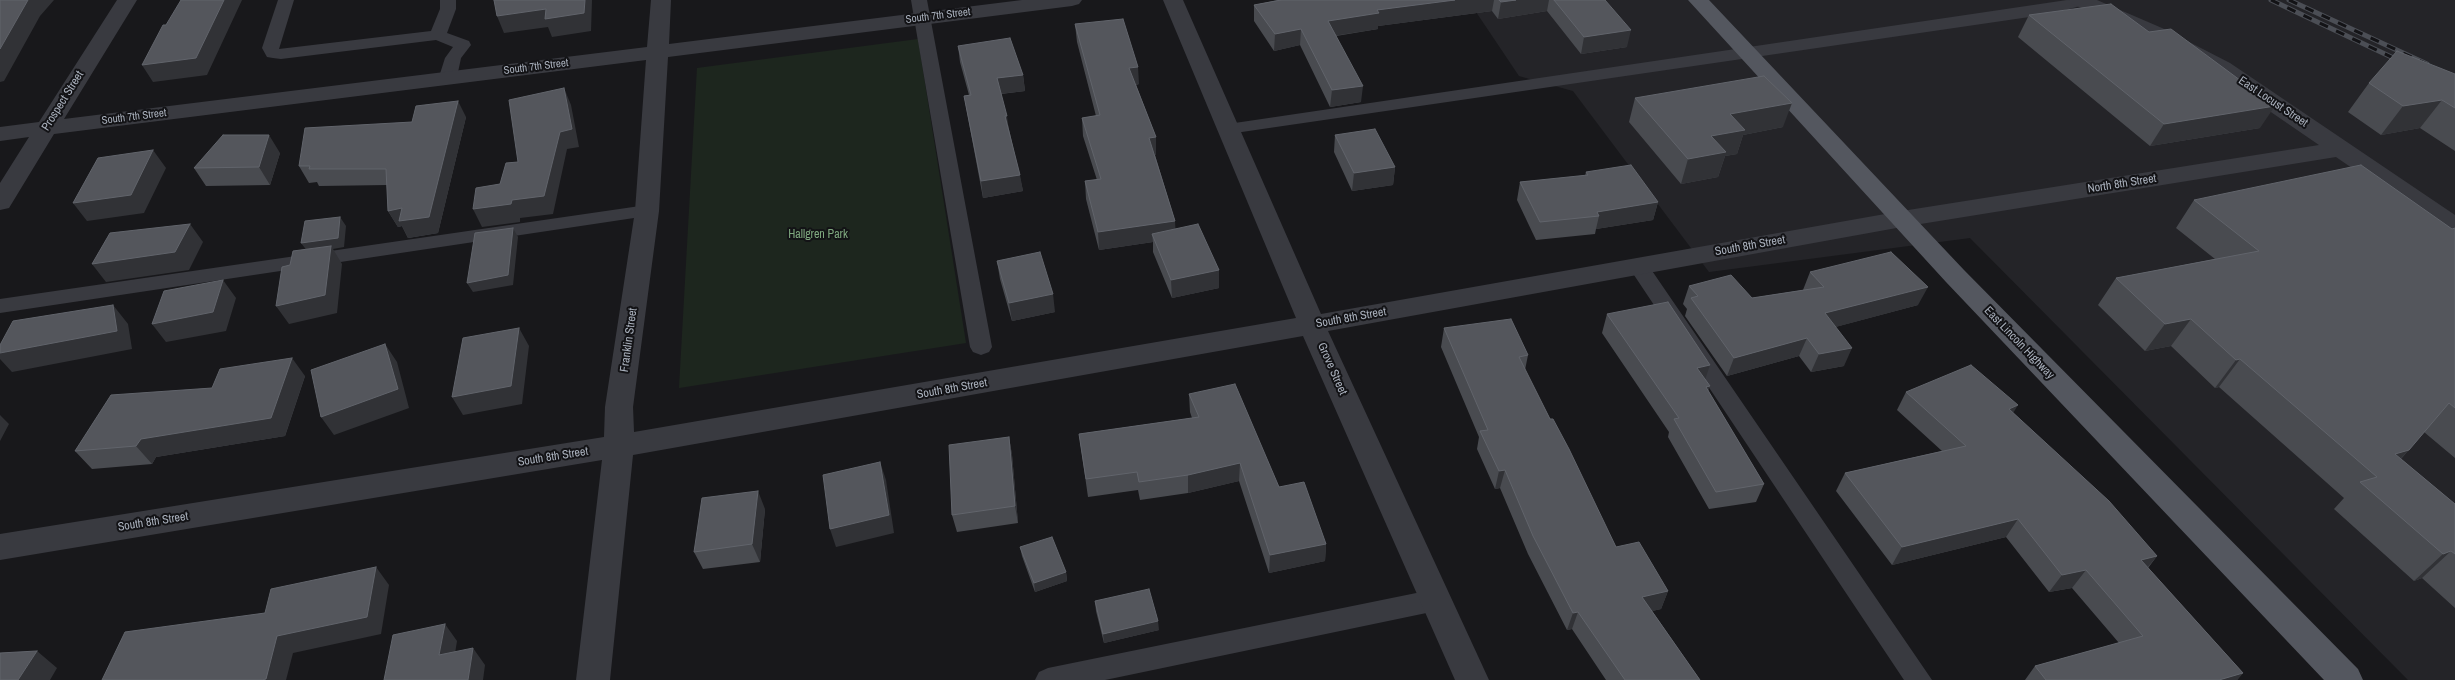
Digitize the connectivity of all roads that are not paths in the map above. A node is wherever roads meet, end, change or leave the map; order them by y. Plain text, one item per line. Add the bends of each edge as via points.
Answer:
1 (127, 0) edge
2 (286, 0) edge
3 (448, 0) edge
4 (661, 0) edge
5 (1072, 0) edge
6 (1173, 0) edge
7 (1698, 0) edge
8 (2080, 1) edge
9 (920, 9) edge
10 (438, 35) junction
11 (659, 52) junction
12 (1748, 54) junction
13 (448, 77) junction
14 (46, 128) junction
15 (1228, 129) junction
16 (0, 134) edge
17 (2341, 149) junction
18 (0, 202) edge
19 (647, 211) junction
20 (1902, 219) junction
21 (2455, 227) edge
22 (1639, 267) junction
23 (0, 306) edge
24 (1312, 326) junction
25 (981, 346) dead end
26 (619, 446) junction
27 (0, 547) edge
28 (1436, 600) junction
29 (593, 680) edge
30 (1048, 680) edge
31 (1472, 680) edge
32 (1919, 680) edge
33 (2346, 680) edge

1 - 14 street, Prospect Street
2 - 10 lane via 270,48 273,53
3 - 10 lane
4 - 11 street, Franklin Street
5 - 9 street, South 7th Street
6 - 15 street, Grove Street
7 - 12 main road, East Lincoln Highway
8 - 12 lane via 2050,9
8 - 17 street, East Locust Street via 2200,54
9 - 11 street, South 7th Street
9 - 25 lane
10 - 13 lane via 463,45 453,58
11 - 13 street, South 7th Street
11 - 19 street, Franklin Street
12 - 15 lane
12 - 20 main road, East Lincoln Highway
13 - 14 street, South 7th Street
14 - 16 street, South 7th Street
14 - 18 street, Prospect Street
15 - 24 street, Grove Street
17 - 20 street, North 8th Street
17 - 21 street, East Locust Street
19 - 23 lane
19 - 26 street, Franklin Street via 619,407
20 - 22 street, South 8th Street
20 - 33 main road, East Lincoln Highway
22 - 24 street, South 8th Street
22 - 32 lane
24 - 26 street, South 8th Street
24 - 28 street, Grove Street
26 - 27 street, South 8th Street
26 - 29 street, Franklin Street
28 - 30 lane
28 - 31 street, Grove Street

